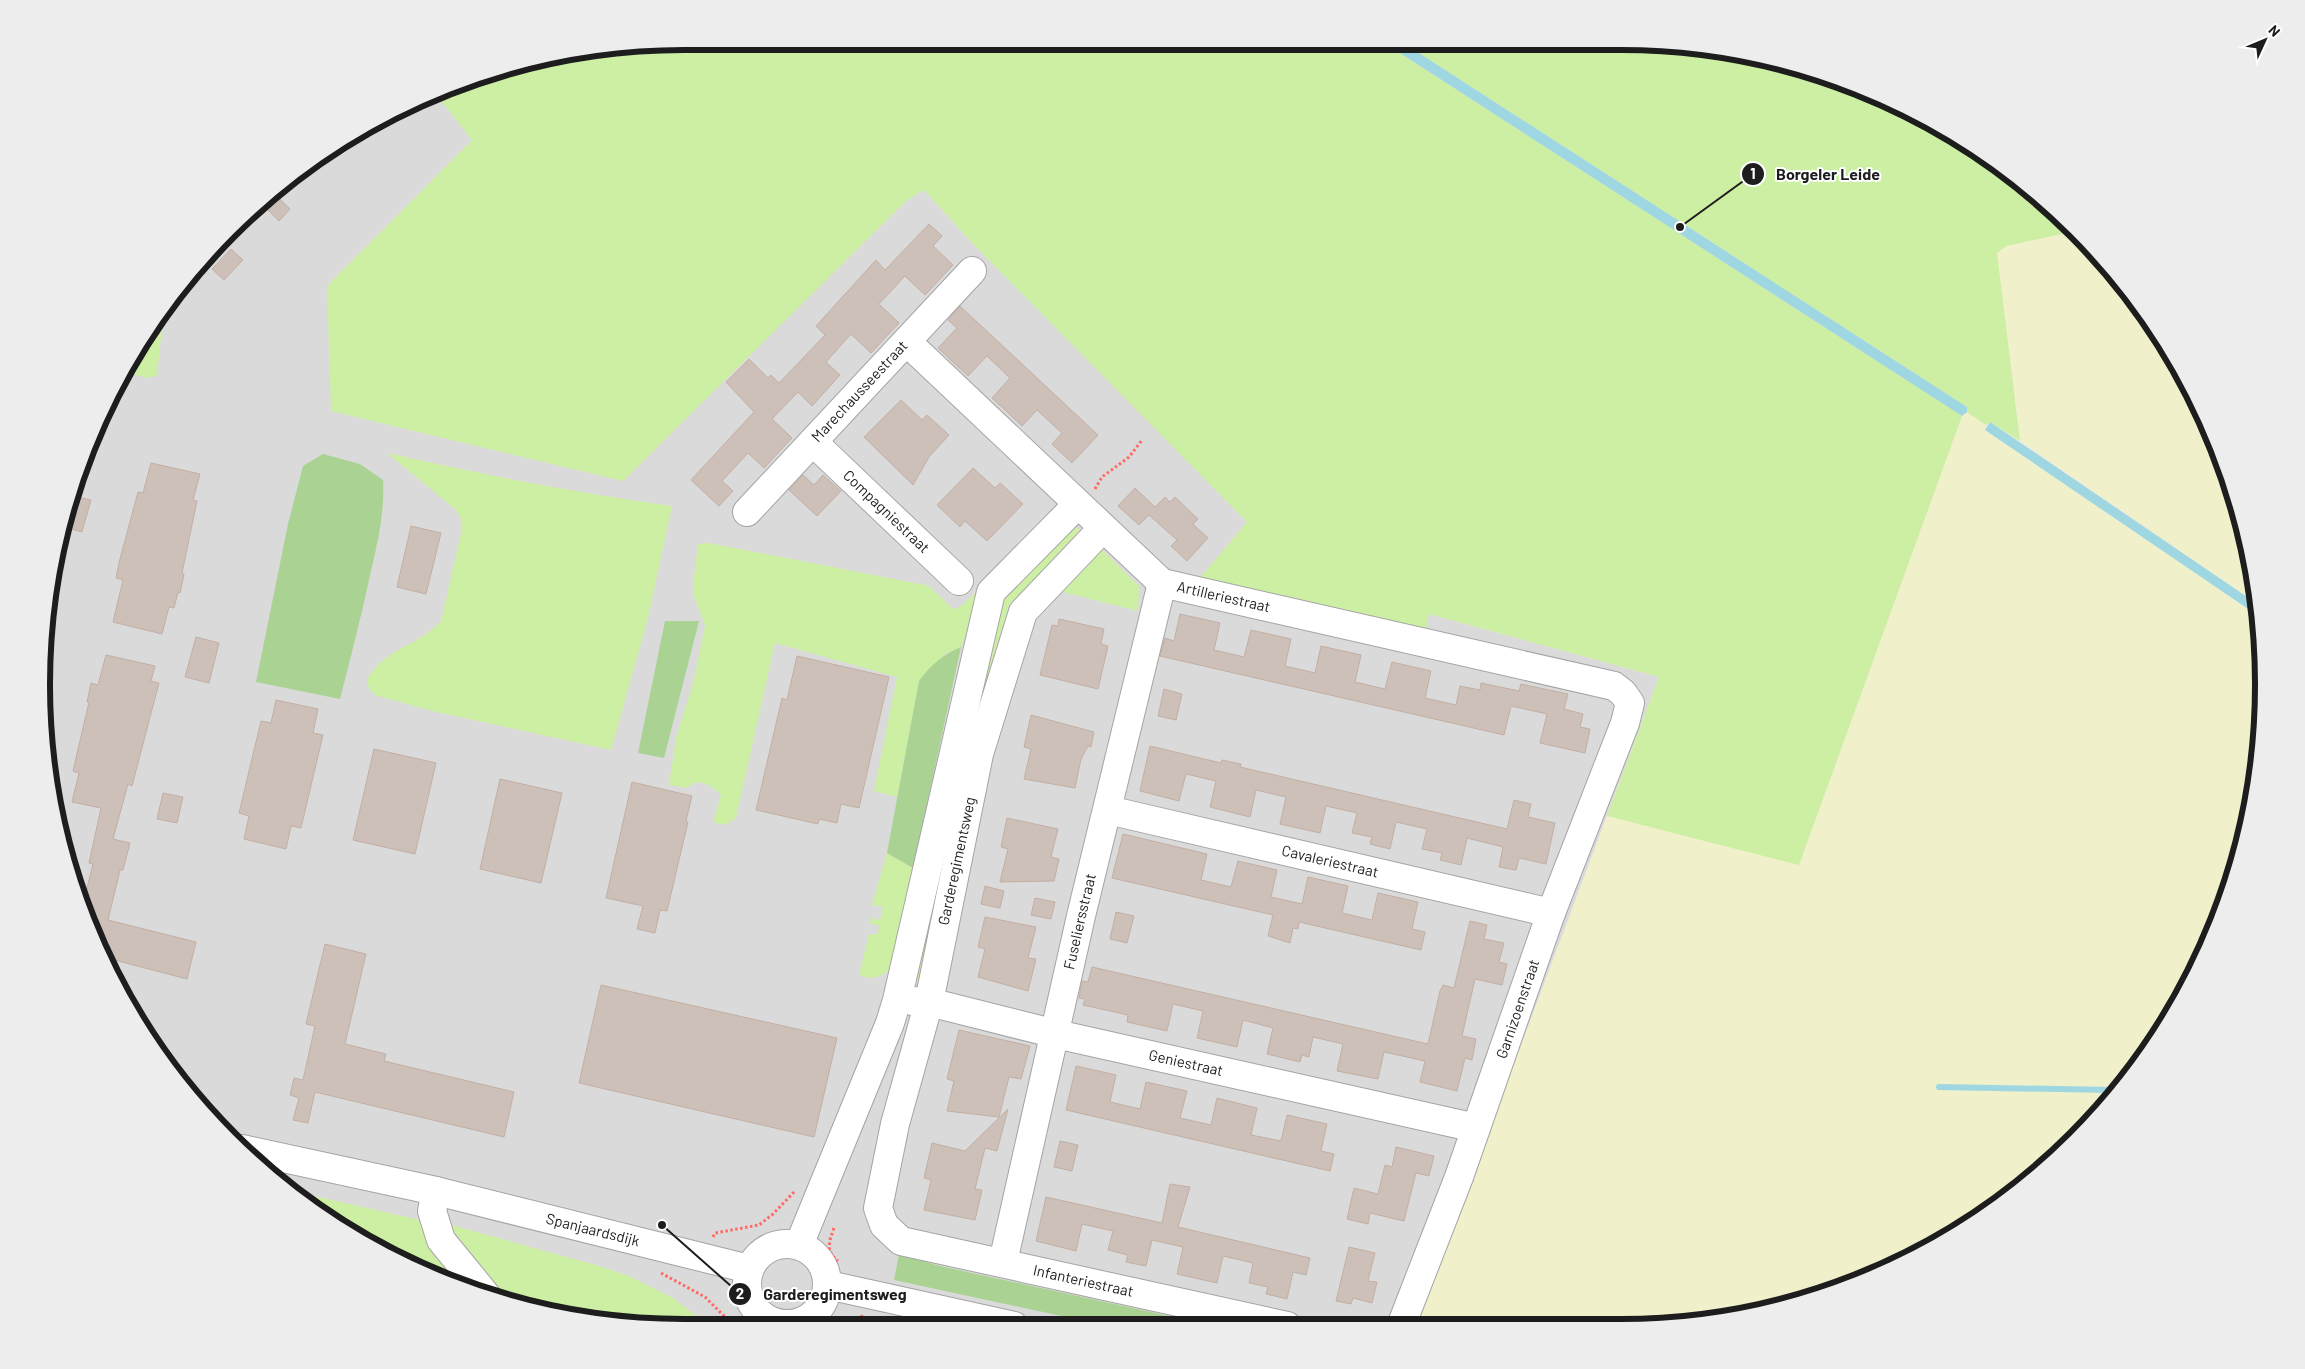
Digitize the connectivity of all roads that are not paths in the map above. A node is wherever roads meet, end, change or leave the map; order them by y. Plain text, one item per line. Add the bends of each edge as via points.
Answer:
1 (972, 271) dead end
2 (907, 342) junction
3 (813, 442) junction
4 (746, 512) dead end
5 (1090, 515) junction
6 (959, 581) dead end
7 (1162, 583) junction
8 (1623, 693) joint
9 (1108, 810) junction
10 (1551, 914) junction
11 (897, 1000) junction
12 (929, 1002) junction
13 (1056, 1034) junction
14 (1476, 1128) junction
15 (256, 1152) edge
16 (436, 1191) junction
17 (884, 1225) joint
18 (799, 1245) junction
19 (1003, 1262) junction
20 (749, 1269) junction
21 (476, 1283) edge
22 (828, 1285) junction
23 (767, 1319) edge
24 (807, 1319) edge
25 (982, 1319) edge
26 (1256, 1319) edge
27 (1403, 1319) edge

1 - 2 street, Marechausseestraat
2 - 3 street, Marechausseestraat
2 - 5 street, Artilleriestraat
3 - 4 street, Marechausseestraat
3 - 6 street, Compagniestraat
5 - 7 street, Artilleriestraat
5 - 11 street, Garderegimentsweg via 991,592
5 - 12 street, Garderegimentsweg via 1023,612 979,754
7 - 8 street, Artilleriestraat via 1565,674 1614,686
7 - 9 street, Fuseliersstraat
8 - 10 street, Garnizoenstraat via 1630,703 1625,723
9 - 10 street, Cavaleriestraat
9 - 13 street, Fuseliersstraat
10 - 14 street, Garnizoenstraat
11 - 12 street, Geniestraat
11 - 18 street, Garderegimentsweg
12 - 13 street, Geniestraat
12 - 17 street, Garderegimentsweg via 895,1124 879,1202
13 - 14 street, Geniestraat
13 - 19 street, Fuseliersstraat
14 - 27 street, Garnizoenstraat
15 - 16 street, Spanjaardsdijk
16 - 20 street, Spanjaardsdijk
16 - 21 street via 432,1211 441,1240
17 - 19 street, Infanteriestraat via 901,1241
18 - 20 street via 787,1243 769,1248 755,1259
18 - 22 street via 820,1260
19 - 26 street, Infanteriestraat
20 - 23 street via 746,1285 749,1300 758,1313
22 - 24 street via 816,1313
22 - 25 street

